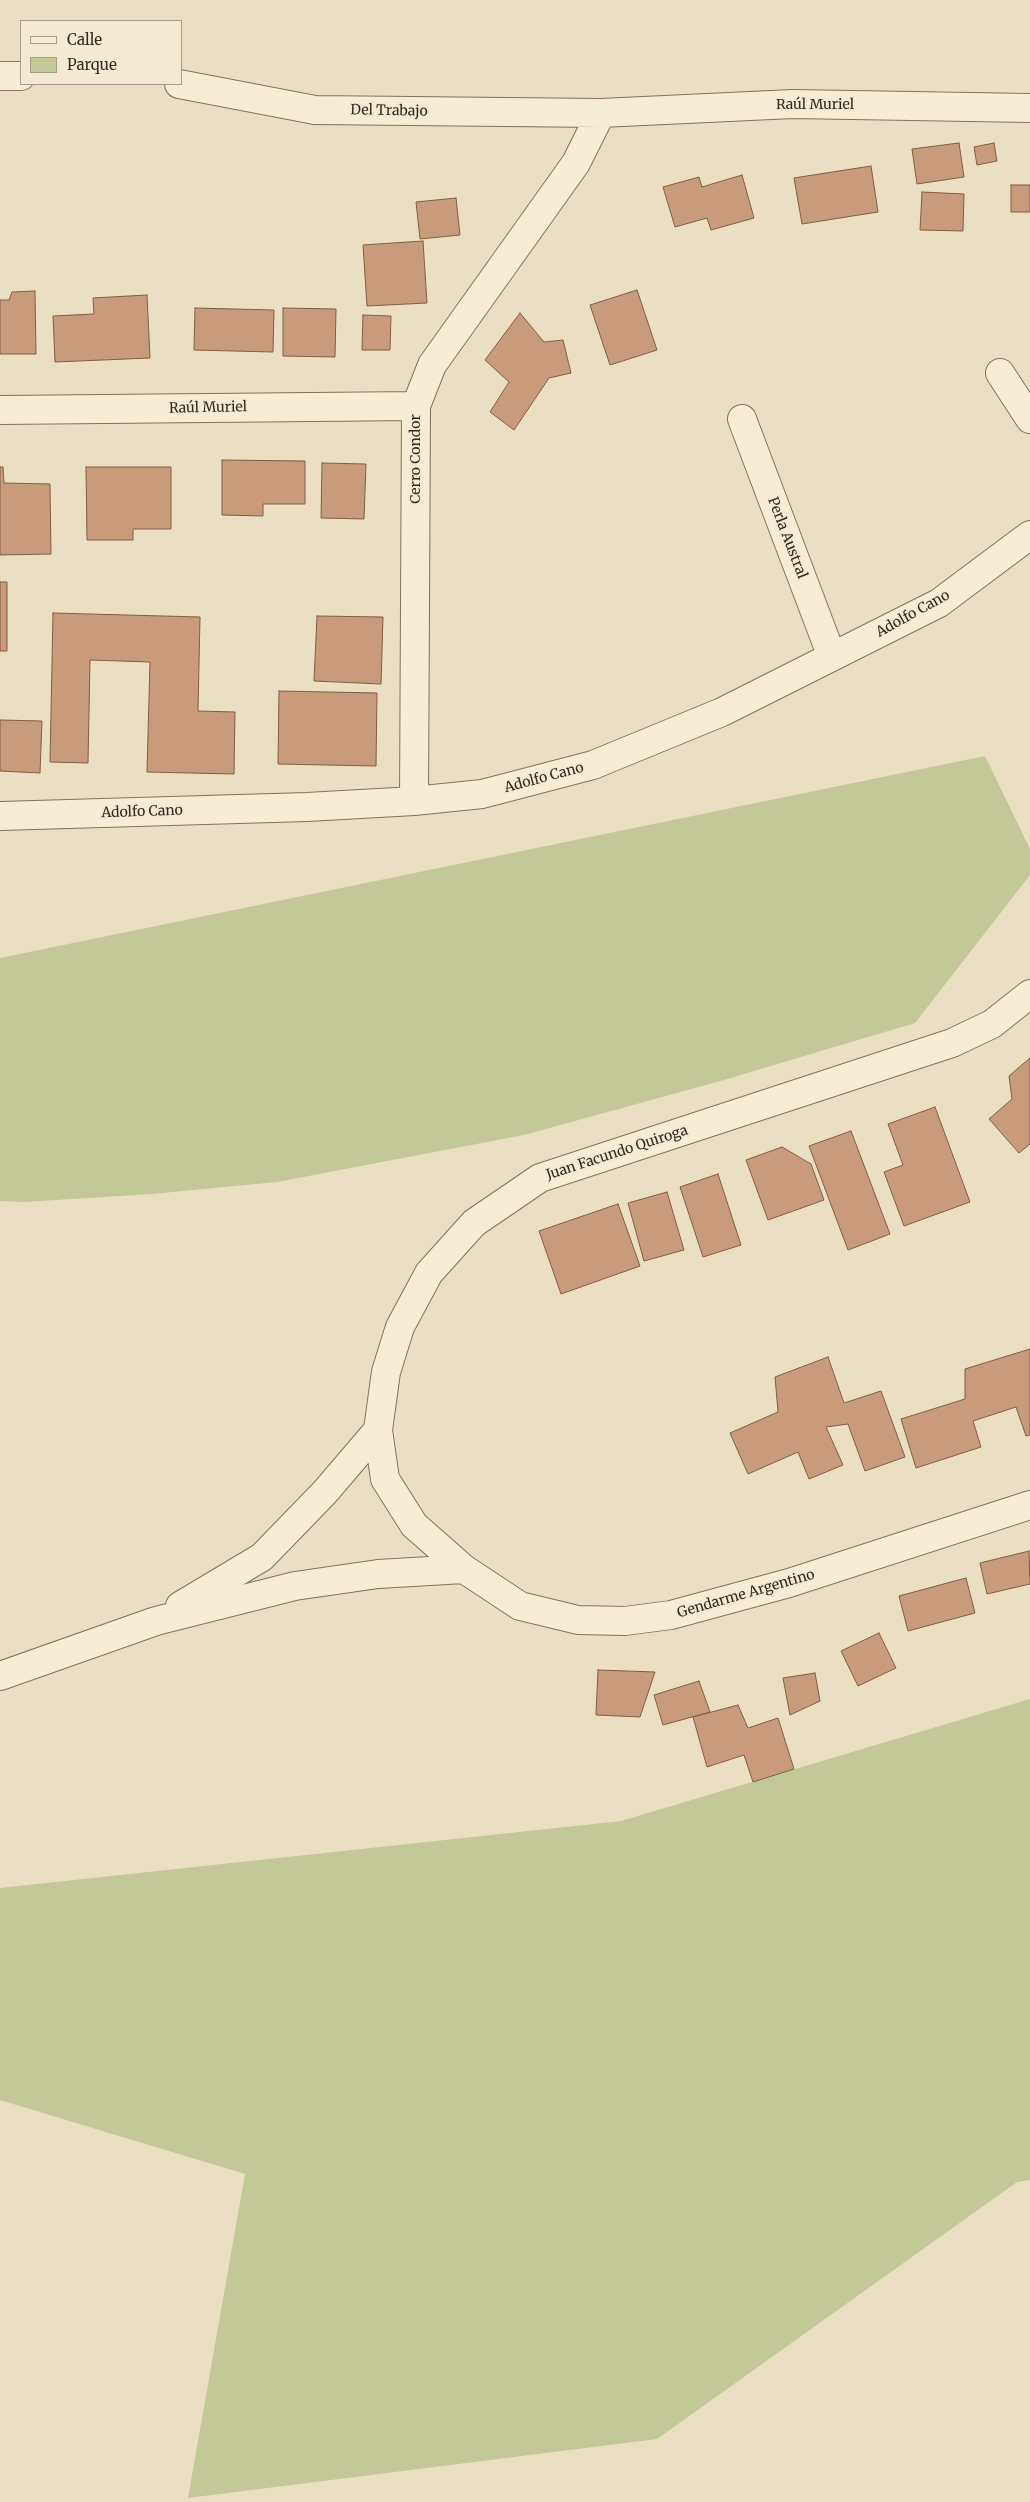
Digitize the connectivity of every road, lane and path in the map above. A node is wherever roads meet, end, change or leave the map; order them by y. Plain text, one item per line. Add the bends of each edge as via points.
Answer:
1 (0, 76) edge
2 (20, 76) edge
3 (182, 85) edge
4 (1030, 108) edge
5 (601, 113) junction
6 (1000, 373) dead end
7 (416, 406) junction
8 (0, 410) edge
9 (742, 419) dead end
10 (1030, 419) edge
11 (1030, 535) edge
12 (832, 657) junction
13 (414, 801) junction
14 (0, 816) edge
15 (1030, 994) edge
16 (378, 1430) junction
17 (1030, 1504) edge
18 (464, 1569) junction
19 (156, 1621) junction
20 (0, 1676) edge

1 - 2 street
3 - 5 street, Del Trabajo via 315,110
4 - 5 street, Raúl Muriel via 793,104
5 - 7 street, Cerro Condor via 576,162 432,365
6 - 10 street
7 - 8 street, Raúl Muriel
7 - 13 street, Cerro Condor
9 - 12 street, Perla Austral
11 - 12 street, Adolfo Cano via 939,603
12 - 13 street, Adolfo Cano via 722,712 593,765 482,794
13 - 14 street, Adolfo Cano
15 - 16 street, Juan Facundo Quiroga via 992,1024 952,1043 540,1178 474,1223 430,1273 400,1327 386,1372
16 - 18 street, Juan Facundo Quiroga via 385,1479 414,1525
16 - 19 street via 326,1492 262,1557
17 - 18 street, Gendarme Argentino via 789,1583 671,1615 625,1621 578,1620 520,1606
18 - 19 street via 378,1574 294,1586
19 - 20 street

